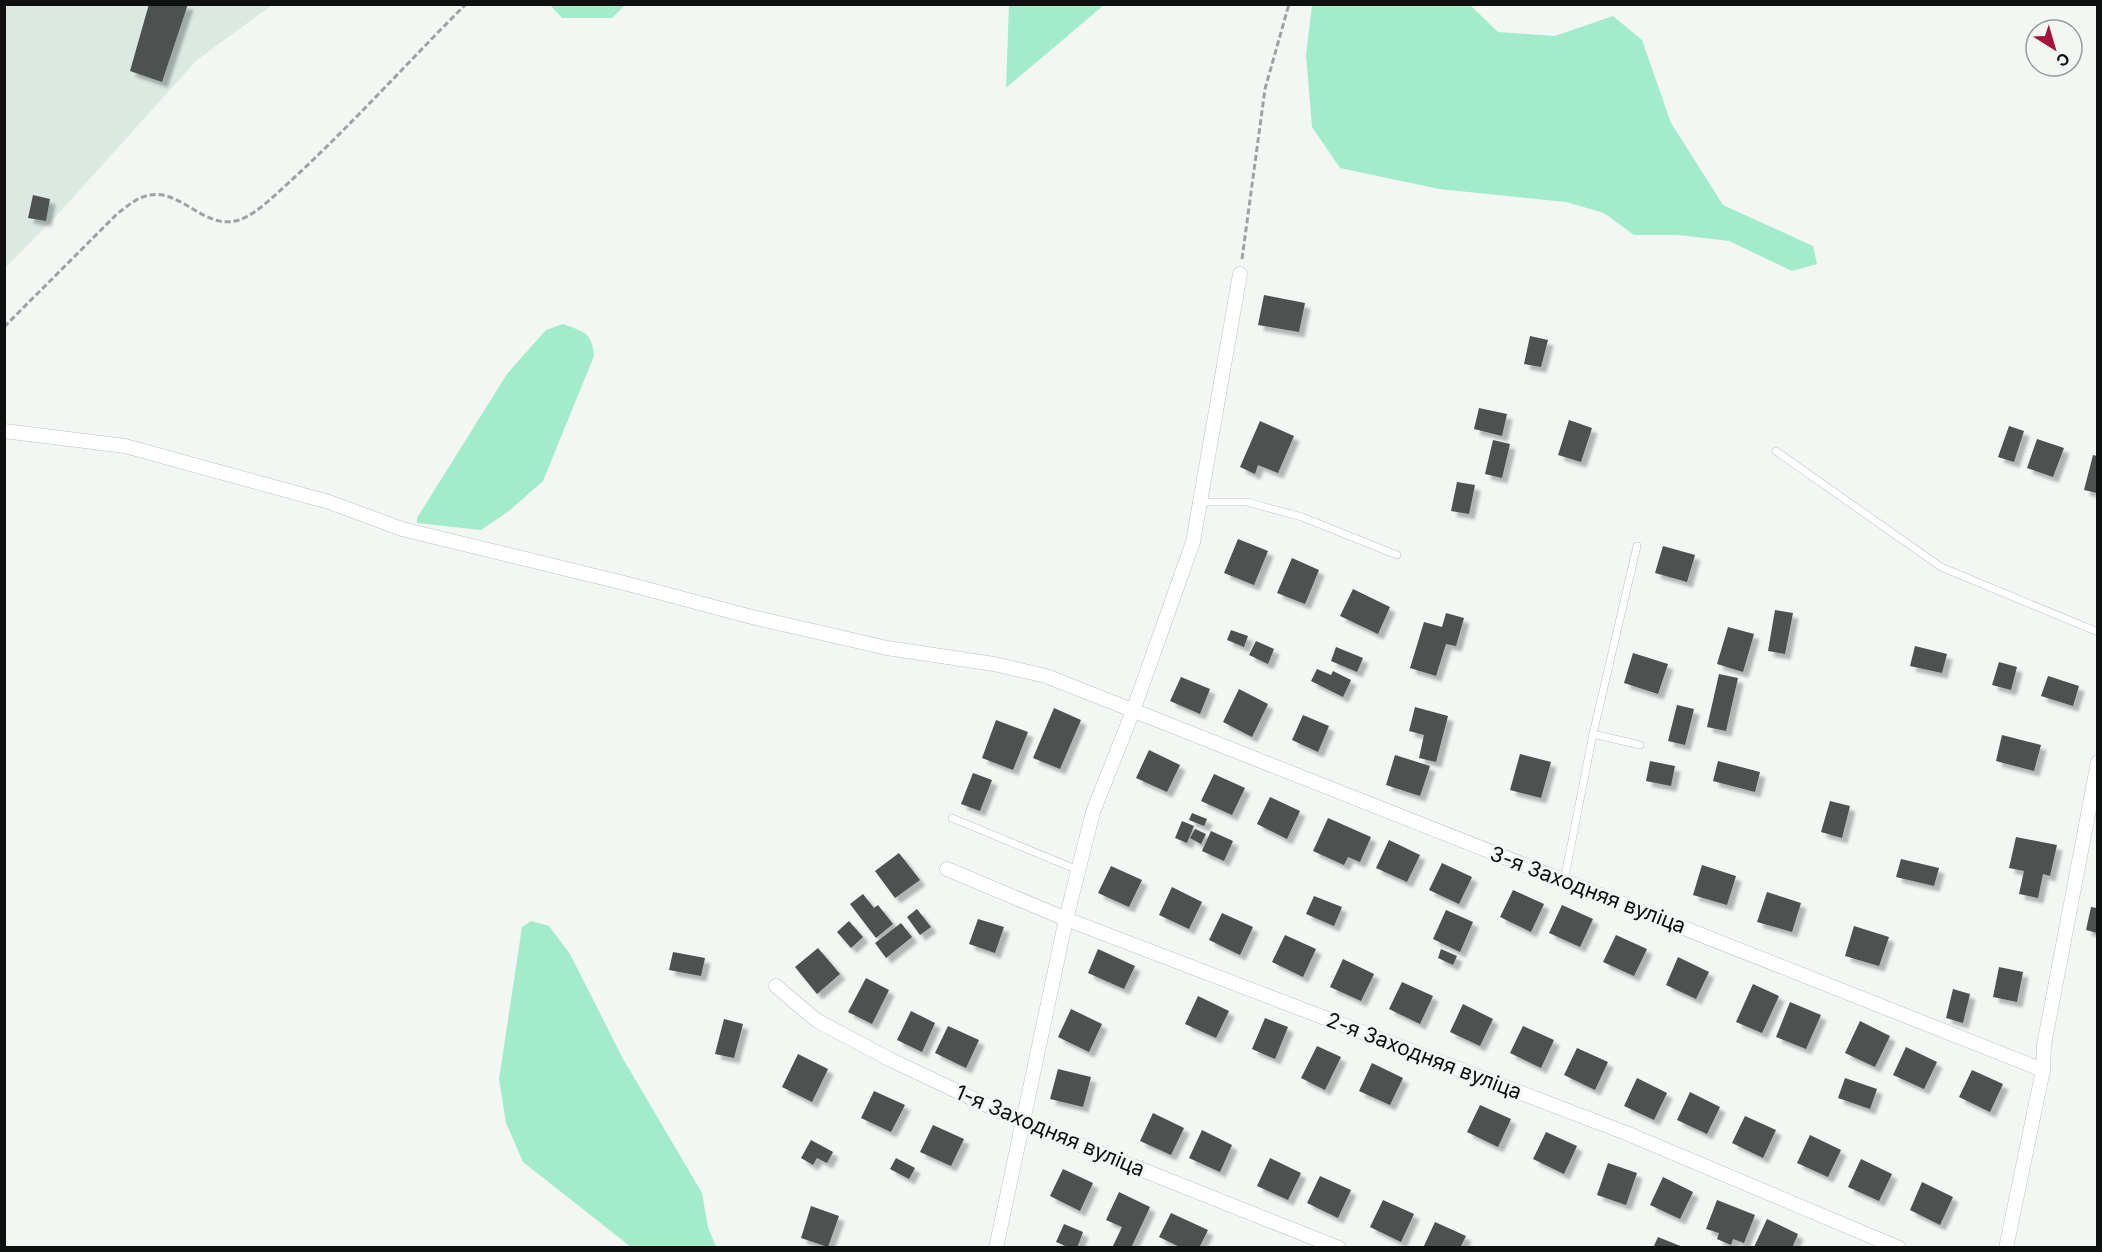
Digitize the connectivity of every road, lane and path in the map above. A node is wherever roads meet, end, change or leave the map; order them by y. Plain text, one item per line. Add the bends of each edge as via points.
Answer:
1 (466, 4) edge
2 (1289, 4) edge
3 (1240, 274) joint
4 (4, 327) edge
5 (4, 431) edge
6 (1776, 451) dead end
7 (1201, 502) junction
8 (1637, 546) dead end
9 (1397, 555) dead end
10 (2097, 632) edge
11 (1133, 711) junction
12 (1593, 734) junction
13 (1640, 744) dead end
14 (2097, 762) edge
15 (952, 818) dead end
16 (947, 869) dead end
17 (1078, 870) junction
18 (1564, 881) junction
19 (1066, 919) junction
20 (776, 986) dead end
21 (2043, 1070) junction
22 (1022, 1122) junction
23 (996, 1248) edge
24 (1339, 1248) edge
25 (1899, 1248) edge
26 (2006, 1248) edge

1 - 4 path via 336,139 268,202 240,220 228,222 210,219 165,195 134,201
2 - 3 path via 1265,89
3 - 7 street
5 - 11 street, 3-я Заходняя вуліца via 124,446 329,502 402,529 752,617 887,648 1046,676
6 - 10 lane via 1941,567
7 - 9 lane via 1247,502 1302,517
7 - 11 street via 1194,542
8 - 12 lane
11 - 17 street via 1093,812
11 - 18 street, 3-я Заходняя вуліца
12 - 13 lane
12 - 18 lane
14 - 21 street via 2044,1045
15 - 17 lane
16 - 19 street, 2-я Заходняя вуліца
17 - 19 street
18 - 21 street, 3-я Заходняя вуліца
19 - 22 street
19 - 25 street, 2-я Заходняя вуліца via 1626,1133
20 - 22 street, 1-я Заходняя вуліца via 816,1020
21 - 26 street
22 - 23 street
22 - 24 street, 1-я Заходняя вуліца

